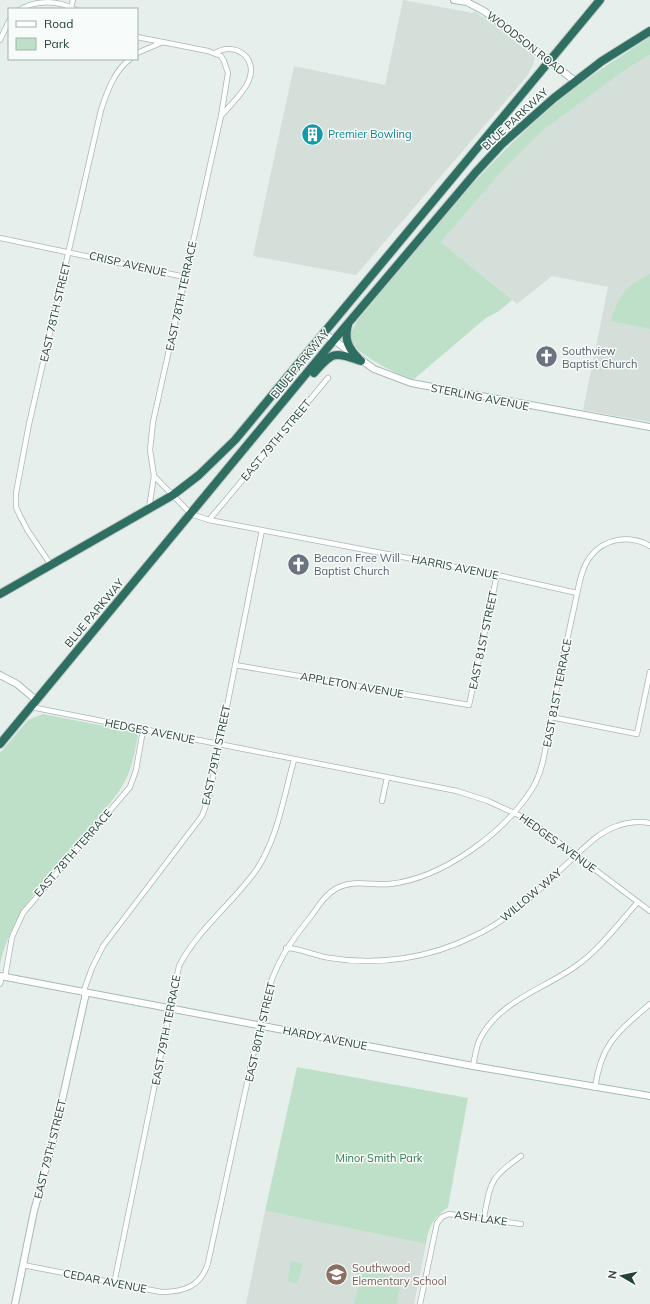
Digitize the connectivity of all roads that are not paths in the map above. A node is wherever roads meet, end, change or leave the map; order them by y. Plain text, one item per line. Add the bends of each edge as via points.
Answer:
1 (73, 0) edge
2 (454, 0) edge
3 (600, 0) edge
4 (476, 3) edge
5 (23, 8) edge
6 (73, 8) edge
7 (8, 22) edge
8 (650, 31) edge
9 (138, 37) edge
10 (0, 40) edge
11 (163, 42) junction
12 (138, 53) edge
13 (215, 53) junction
14 (129, 60) edge
15 (550, 61) junction
16 (575, 81) junction
17 (221, 116) junction
18 (0, 238) edge
19 (69, 251) junction
20 (185, 277) junction
21 (349, 322) junction
22 (324, 333) junction
23 (334, 340) junction
24 (360, 361) junction
25 (328, 378) dead end
26 (293, 390) junction
27 (650, 427) edge
28 (154, 476) junction
29 (173, 495) junction
30 (149, 509) junction
31 (191, 514) junction
32 (209, 520) junction
33 (262, 530) junction
34 (650, 546) edge
35 (51, 565) junction
36 (497, 575) junction
37 (578, 593) junction
38 (0, 594) edge
39 (235, 665) junction
40 (650, 672) edge
41 (0, 675) edge
42 (36, 700) junction
43 (470, 706) joint
44 (31, 707) junction
45 (551, 717) junction
46 (143, 730) junction
47 (0, 744) edge
48 (219, 745) junction
49 (294, 760) junction
50 (387, 778) junction
51 (382, 801) dead end
52 (514, 812) junction
53 (650, 823) edge
54 (576, 856) junction
55 (638, 902) junction
56 (650, 911) edge
57 (286, 948) junction
58 (2, 976) edge
59 (0, 984) edge
60 (85, 993) junction
61 (650, 1004) edge
62 (171, 1009) junction
63 (260, 1026) junction
64 (473, 1066) junction
65 (595, 1088) junction
66 (650, 1096) edge
67 (521, 1156) dead end
68 (484, 1217) junction
69 (520, 1224) dead end
70 (23, 1265) junction
71 (114, 1284) junction
72 (188, 1288) joint
73 (15, 1304) edge
74 (420, 1304) edge

1 - 6 street
2 - 4 street, WOODSON ROAD
3 - 15 highway, BLUE PARKWAY
4 - 15 street, WOODSON ROAD
5 - 6 street via 41,0 59,2
7 - 10 street
8 - 16 highway, BLUE PARKWAY
9 - 11 street
11 - 12 street
11 - 13 street
13 - 17 street, EAST 78TH TERRACE via 224,60 228,73
13 - 17 street, EAST 78TH TERRACE via 226,48 238,50 248,59 251,68 247,85
14 - 19 street, EAST 78TH STREET via 116,74 101,110
15 - 16 street, WOODSON ROAD
15 - 22 highway, BLUE PARKWAY
16 - 21 highway, BLUE PARKWAY via 532,117 476,172
17 - 20 street, EAST 78TH TERRACE
18 - 19 street, CRISP AVENUE
19 - 20 street, CRISP AVENUE
19 - 35 street, EAST 78TH STREET via 28,424 16,493 16,507 20,516
20 - 28 street, EAST 78TH TERRACE via 151,432 150,458
21 - 23 highway, BLUE PARKWAY
21 - 24 highway via 346,331 347,341
22 - 23 street, STERLING AVENUE
22 - 29 highway, BLUE PARKWAY via 235,440
23 - 24 street, STERLING AVENUE
23 - 26 highway, BLUE PARKWAY
24 - 26 highway via 342,354 333,355
24 - 27 street, STERLING AVENUE via 417,385
25 - 32 street, EAST 79TH STREET
26 - 31 highway, BLUE PARKWAY
28 - 29 street
28 - 30 street, EAST 78TH TERRACE
29 - 30 highway, BLUE PARKWAY
29 - 31 street
30 - 35 highway, BLUE PARKWAY
31 - 32 street, HARRIS AVENUE
31 - 42 highway, BLUE PARKWAY
32 - 33 street, HARRIS AVENUE
33 - 36 street, HARRIS AVENUE
33 - 39 street, EAST 79TH STREET
34 - 37 street, EAST 81ST TERRACE via 631,538 601,546 590,556 585,566
35 - 38 highway, BLUE PARKWAY
36 - 37 street, HARRIS AVENUE
36 - 43 street, EAST 81ST STREET
37 - 45 street, EAST 81ST TERRACE
39 - 43 street, APPLETON AVENUE
39 - 48 street, EAST 79TH STREET
40 - 45 street via 637,734
41 - 42 street via 17,684
42 - 44 highway, BLUE PARKWAY
44 - 46 street, HEDGES AVENUE
44 - 47 highway, BLUE PARKWAY
45 - 52 street, EAST 81ST TERRACE via 539,775
46 - 48 street, HEDGES AVENUE
46 - 58 street, EAST 78TH TERRACE via 136,770 130,787 23,913 12,937
48 - 49 street, HEDGES AVENUE
48 - 60 street, EAST 79TH STREET via 209,797 202,816 103,946 92,968
49 - 50 street, HEDGES AVENUE
49 - 62 street, EAST 79TH TERRACE via 266,853 248,880 183,957 175,977
50 - 51 street
50 - 52 street, HEDGES AVENUE via 457,791
52 - 54 street, HEDGES AVENUE via 529,820
52 - 57 street, EAST 80TH STREET via 478,846 434,871 390,884 354,883 336,889 325,898
53 - 54 street, WILLOW WAY via 627,823 616,826 600,835
54 - 55 street, HEDGES AVENUE
54 - 57 street, WILLOW WAY via 504,919 475,936 441,950 405,959 368,962 331,958
55 - 56 street, HEDGES AVENUE
55 - 64 street via 577,965 514,1002 497,1016 479,1040
57 - 63 street, EAST 80TH STREET via 270,983
58 - 59 street, EAST 78TH TERRACE
58 - 60 street, HARDY AVENUE
60 - 62 street, HARDY AVENUE
60 - 70 street, EAST 79TH STREET
61 - 65 street via 618,1032 605,1050 598,1066
62 - 63 street, HARDY AVENUE
62 - 71 street, EAST 79TH TERRACE
63 - 64 street, HARDY AVENUE
63 - 72 street, EAST 80TH STREET via 208,1262 201,1277
64 - 65 street, HARDY AVENUE
65 - 66 street, HARDY AVENUE
67 - 68 street via 496,1175
68 - 69 street, ASH LAKE
68 - 74 street, ASH LAKE via 448,1214 437,1223
70 - 71 street, CEDAR AVENUE
70 - 73 street, EAST 79TH STREET
71 - 72 street, CEDAR AVENUE via 161,1292 176,1292

